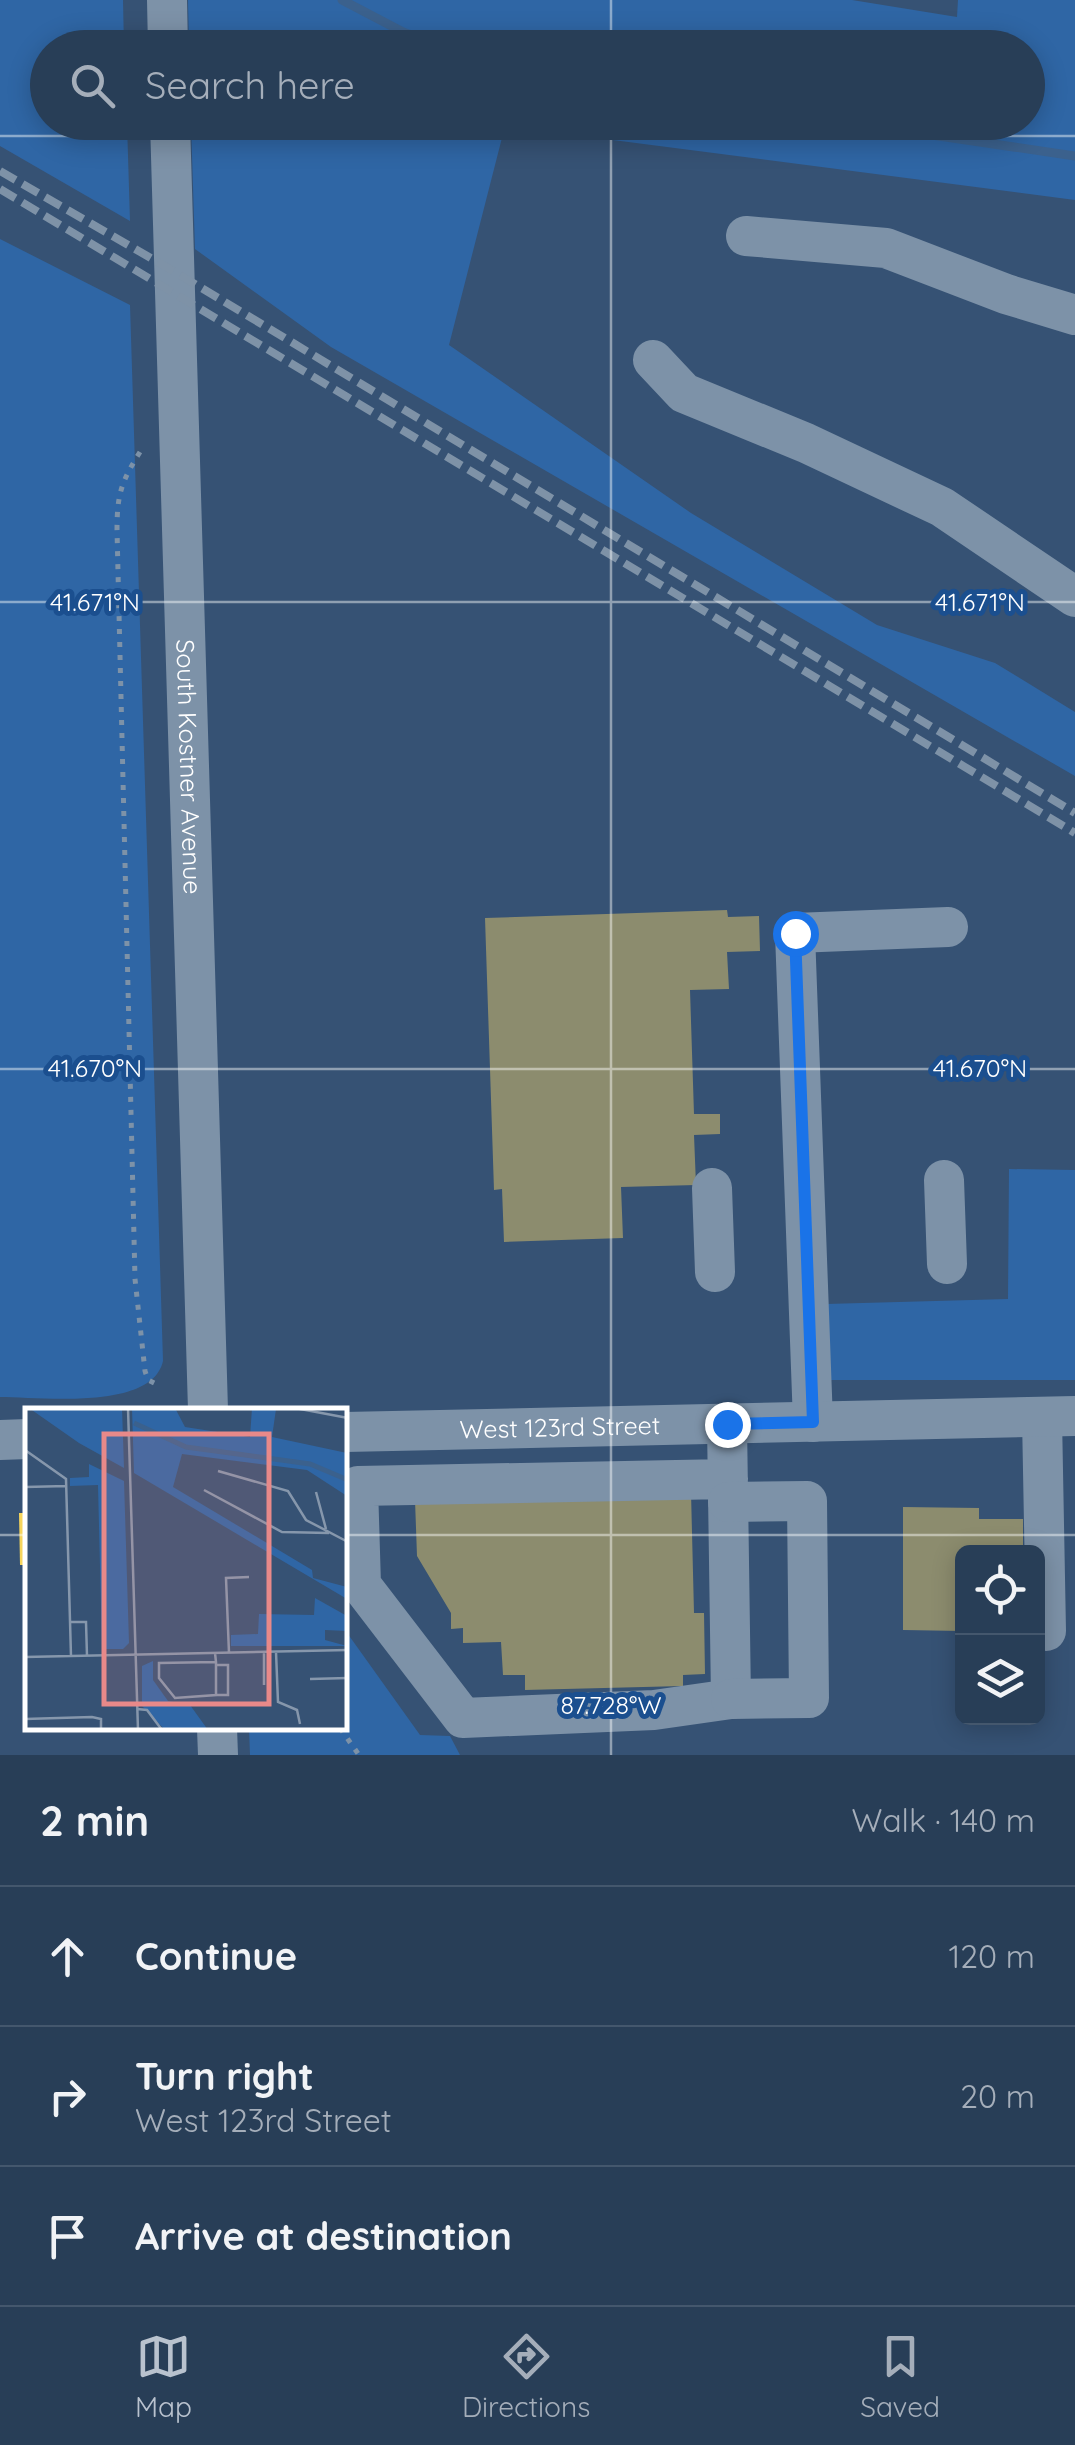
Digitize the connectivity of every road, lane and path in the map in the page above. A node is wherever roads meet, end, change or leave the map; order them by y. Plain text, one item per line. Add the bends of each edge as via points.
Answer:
1 (167, 0) edge
2 (168, 30) edge
3 (171, 140) edge
4 (746, 236) dead end
5 (1075, 315) edge
6 (652, 360) dead end
7 (140, 452) dead end
8 (1075, 597) edge
9 (948, 927) dead end
10 (944, 1180) dead end
11 (712, 1188) dead end
12 (947, 1264) dead end
13 (714, 1272) dead end
14 (156, 1384) dead end
15 (208, 1408) edge
16 (1059, 1416) edge
17 (813, 1422) junction
18 (727, 1424) junction
19 (418, 1430) junction
20 (348, 1434) edge
21 (348, 1438) edge
22 (25, 1439) edge
23 (0, 1440) edge
24 (382, 1485) junction
25 (728, 1490) junction
26 (1046, 1631) dead end
27 (731, 1699) junction
28 (341, 1730) edge
29 (359, 1755) edge

1 - 2 street
3 - 15 street, South Kostner Avenue
4 - 5 street via 886,248
6 - 8 street via 684,393 942,508
7 - 14 path via 117,498 117,530 134,1278 146,1371
9 - 17 street via 795,933
10 - 12 street
11 - 13 street
16 - 17 street, West 123rd Street
16 - 26 street
17 - 18 street, West 123rd Street
18 - 19 street, West 123rd Street
18 - 25 street
19 - 20 street, West 123rd Street
19 - 24 street
21 - 24 street
22 - 23 street
24 - 25 street
24 - 27 street via 358,1486 361,1586 463,1718 654,1710
25 - 27 street
25 - 27 street via 807,1501 809,1698
28 - 29 path

